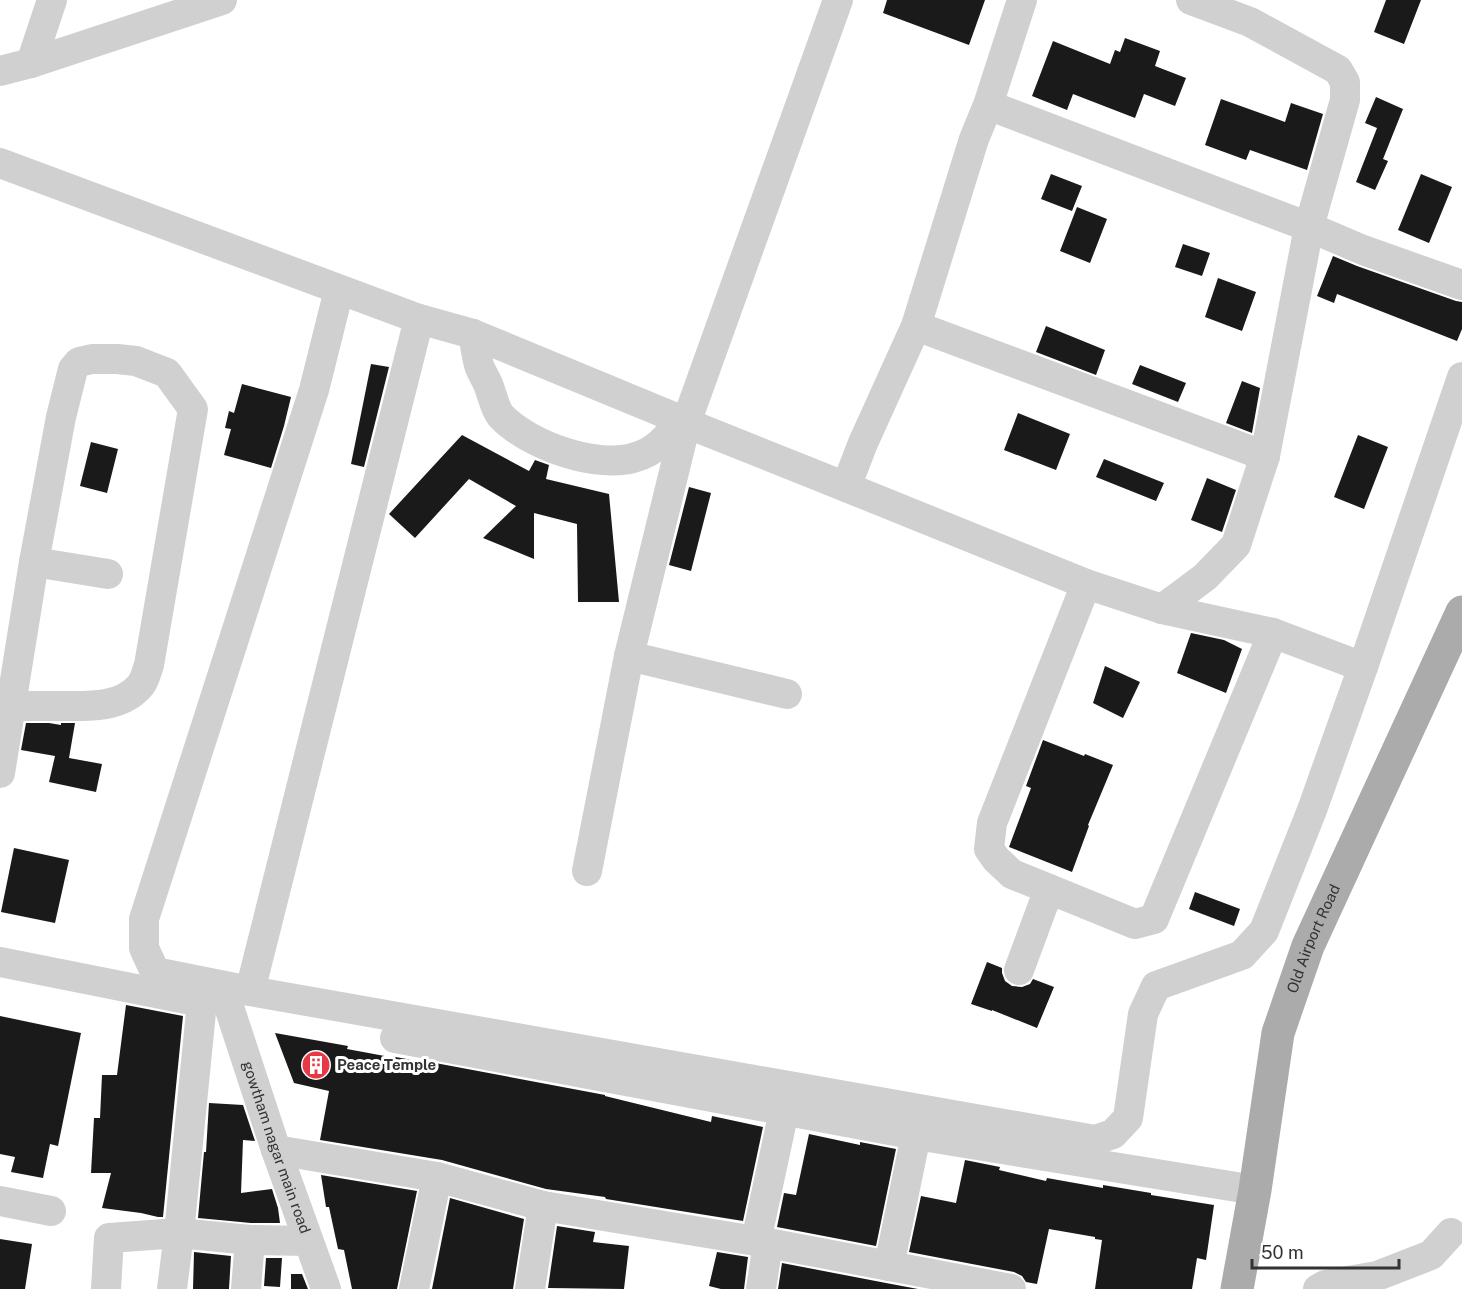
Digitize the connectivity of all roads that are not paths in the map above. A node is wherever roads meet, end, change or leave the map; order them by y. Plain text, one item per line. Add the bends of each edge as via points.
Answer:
1 (52, 0) edge
2 (222, 0) edge
3 (838, 0) edge
4 (1022, 0) edge
5 (1191, 0) edge
6 (1254, 11) edge
7 (31, 63) junction
8 (0, 71) edge
9 (988, 105) junction
10 (0, 139) edge
11 (0, 163) edge
12 (38, 177) junction
13 (1309, 227) junction
14 (1462, 285) edge
15 (339, 290) junction
16 (419, 319) junction
17 (916, 326) junction
18 (473, 334) junction
19 (1462, 377) edge
20 (683, 421) junction
21 (1265, 456) junction
22 (846, 487) junction
23 (34, 562) junction
24 (108, 574) dead end
25 (1086, 584) junction
26 (1162, 609) junction
27 (1462, 612) edge
28 (1273, 633) junction
29 (629, 656) junction
30 (1363, 667) junction
31 (787, 694) dead end
32 (11, 706) junction
33 (0, 773) edge
34 (587, 871) dead end
35 (1049, 889) junction
36 (0, 962) edge
37 (1019, 970) dead end
38 (227, 1000) junction
39 (784, 1111) junction
40 (916, 1135) junction
41 (276, 1150) junction
42 (437, 1177) junction
43 (1255, 1190) junction
44 (0, 1201) edge
45 (543, 1206) junction
46 (51, 1211) dead end
47 (179, 1233) junction
48 (1451, 1233) dead end
49 (250, 1240) junction
50 (308, 1241) junction
51 (762, 1242) junction
52 (889, 1266) junction
53 (964, 1285) edge
54 (106, 1289) edge
55 (172, 1289) edge
56 (246, 1289) edge
57 (326, 1289) edge
58 (414, 1289) edge
59 (530, 1289) edge
60 (761, 1289) edge
61 (1011, 1289) edge
62 (1237, 1289) edge
63 (1318, 1289) edge

1 - 7 street
2 - 7 street
3 - 20 street
4 - 9 street
5 - 6 street
6 - 13 street via 1338,70 1345,82 1345,100
7 - 8 street
9 - 13 street
9 - 17 street
10 - 12 street
11 - 12 street
12 - 15 street
13 - 14 street
13 - 21 street
15 - 16 street
15 - 38 street via 314,390 144,920 144,948 155,972
16 - 18 street
16 - 38 street
17 - 21 street
17 - 22 street
18 - 20 street
18 - 20 street via 478,364 500,414 537,442 587,458 612,461 636,457 659,446
19 - 30 street
20 - 22 street
20 - 29 street
21 - 26 street via 1236,546 1205,577
22 - 25 street
23 - 24 street
23 - 32 street
23 - 32 street via 73,369 79,362 92,359 117,359 136,361 167,373 193,409 145,677 132,693 113,703
25 - 26 street
25 - 35 street via 992,823 989,849 996,859 1012,874
26 - 28 street
27 - 43 main road, Old Airport Road via 1308,946 1278,1034
28 - 30 street
28 - 35 street via 1154,919 1135,924
29 - 31 street
29 - 34 street
30 - 38 street via 1264,931 1242,955 1156,986 1143,1014 1128,1118 1113,1134 1095,1140
32 - 33 street
35 - 37 street
36 - 38 street
38 - 39 street
38 - 41 street, gowtham nagar main road
38 - 47 street
39 - 40 street
39 - 51 street
40 - 43 street
40 - 52 street
41 - 42 street
41 - 50 street, gowtham nagar main road
42 - 45 street
42 - 58 street
43 - 62 main road, Old Airport Road
44 - 46 street
45 - 51 street
45 - 59 street
47 - 49 street
47 - 54 street via 109,1238
47 - 55 street
48 - 63 street via 1431,1255 1377,1276
49 - 50 street
49 - 56 street
50 - 57 street, gowtham nagar main road
51 - 52 street
51 - 60 street
52 - 53 street
53 - 61 street

